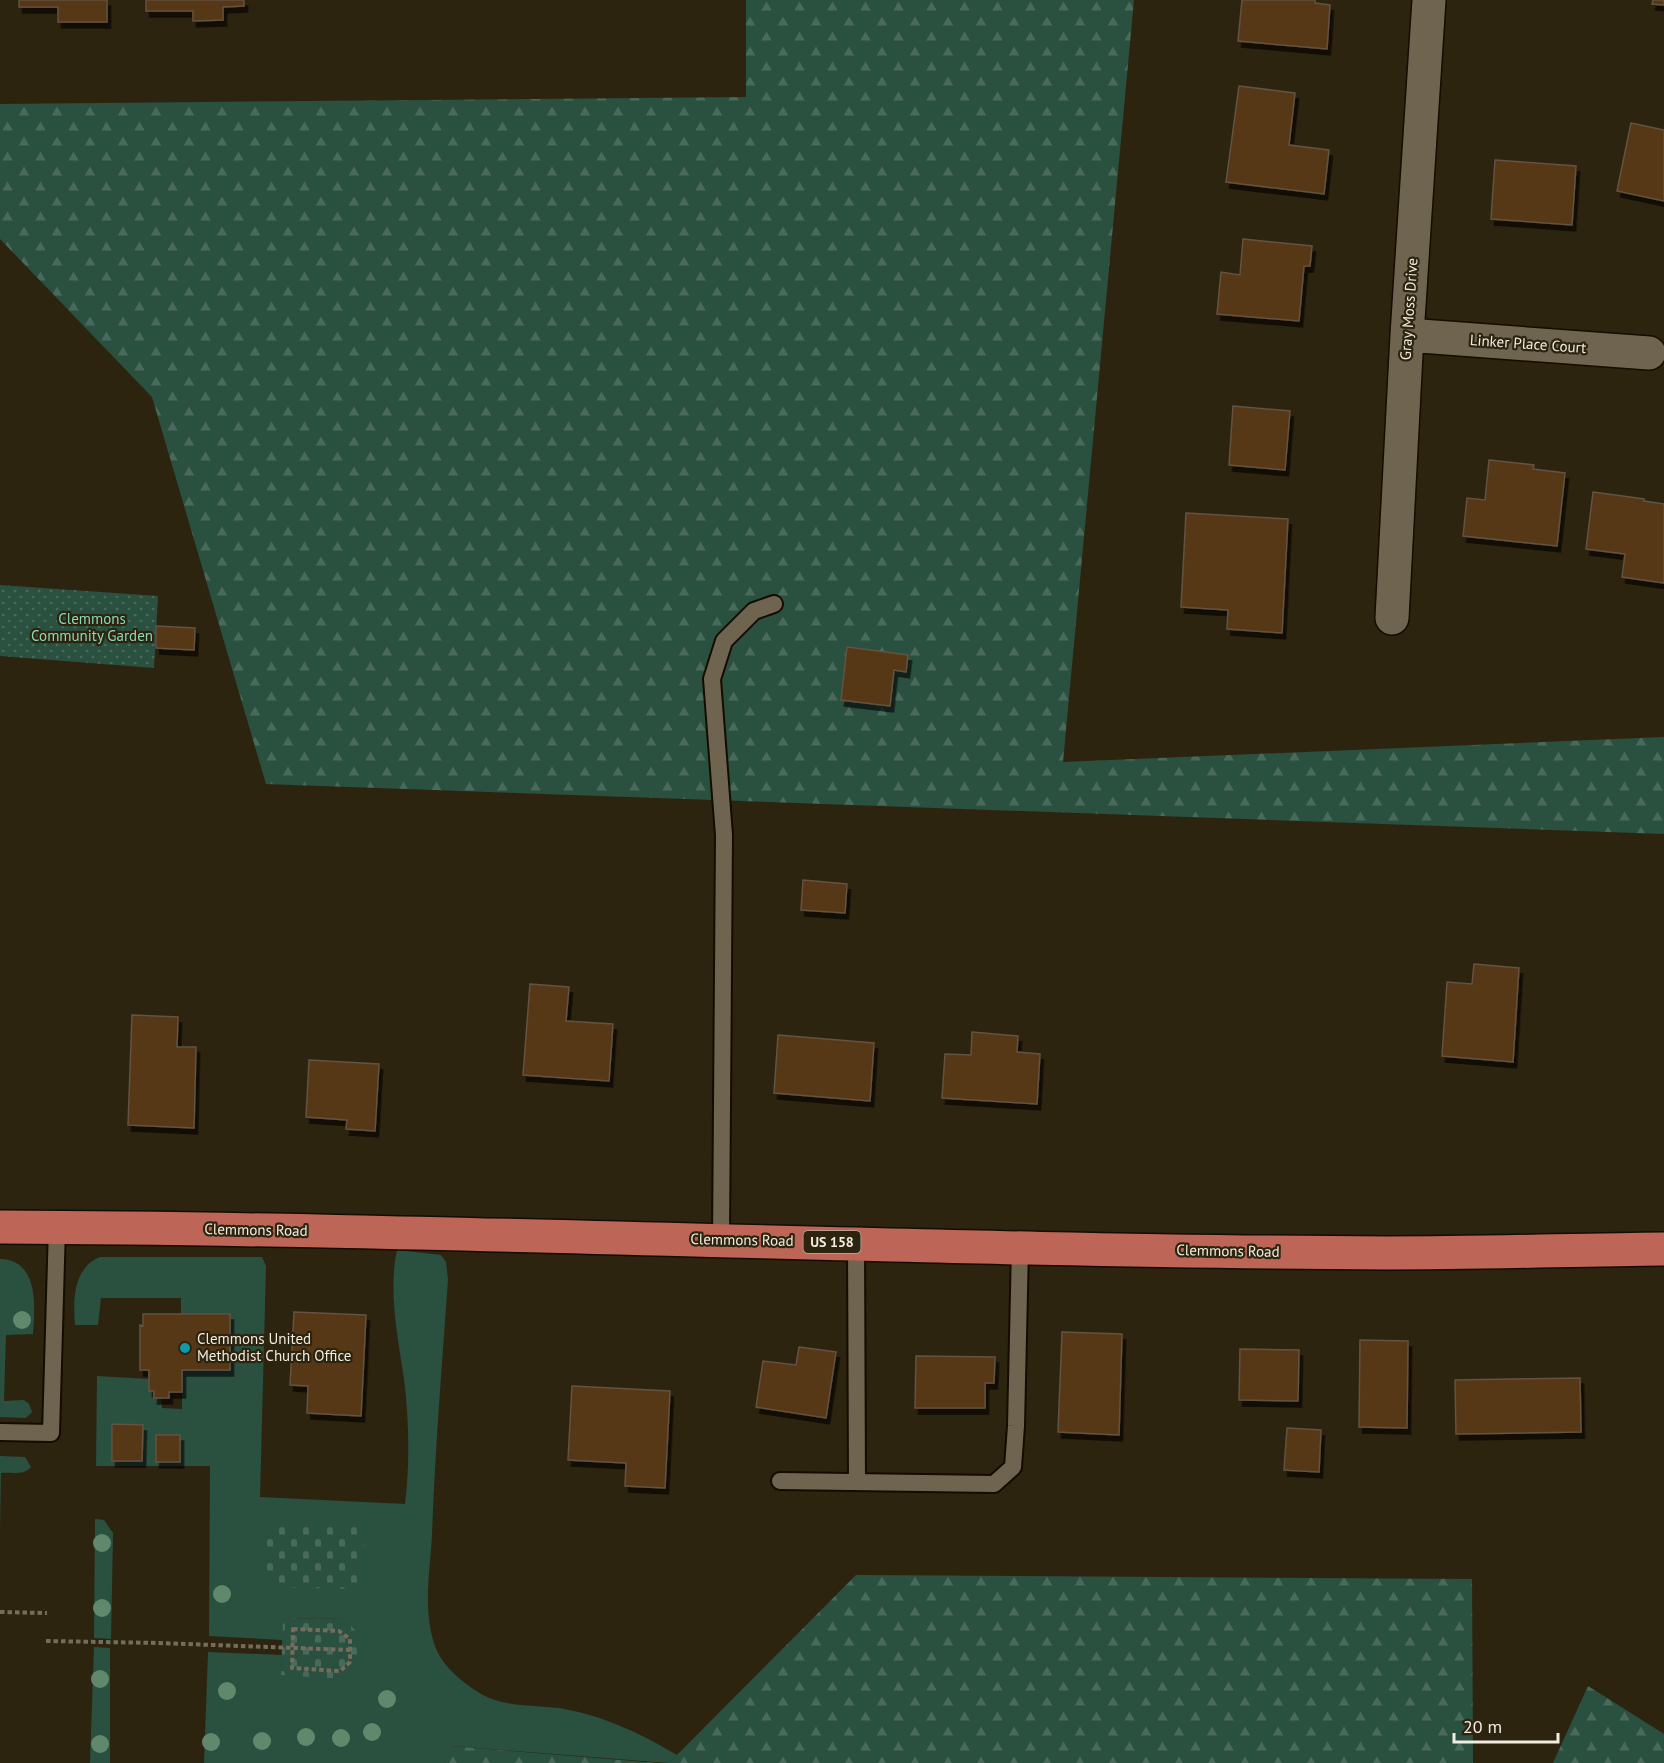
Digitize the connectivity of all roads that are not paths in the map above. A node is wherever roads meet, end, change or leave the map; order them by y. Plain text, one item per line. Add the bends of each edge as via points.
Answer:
1 (1429, 0) edge
2 (1407, 335) junction
3 (1648, 353) dead end
4 (774, 604) dead end
5 (1392, 618) dead end
6 (0, 1227) edge
7 (57, 1227) junction
8 (721, 1240) junction
9 (856, 1243) junction
10 (1020, 1247) junction
11 (1664, 1249) edge
12 (0, 1432) edge
13 (780, 1480) dead end
14 (857, 1481) junction

1 - 2 street, Gray Moss Drive
2 - 3 street, Linker Place Court
2 - 5 street, Gray Moss Drive
4 - 8 lane via 754,611 724,641 712,679 724,835
6 - 7 main road, Clemmons Road / US 158
7 - 8 main road, Clemmons Road / US 158
7 - 12 lane via 51,1433
8 - 9 main road, Clemmons Road / US 158
9 - 10 main road, Clemmons Road / US 158
9 - 14 lane
10 - 11 main road, Clemmons Road / US 158 via 1381,1253
10 - 14 lane via 1013,1467 994,1484
13 - 14 lane

